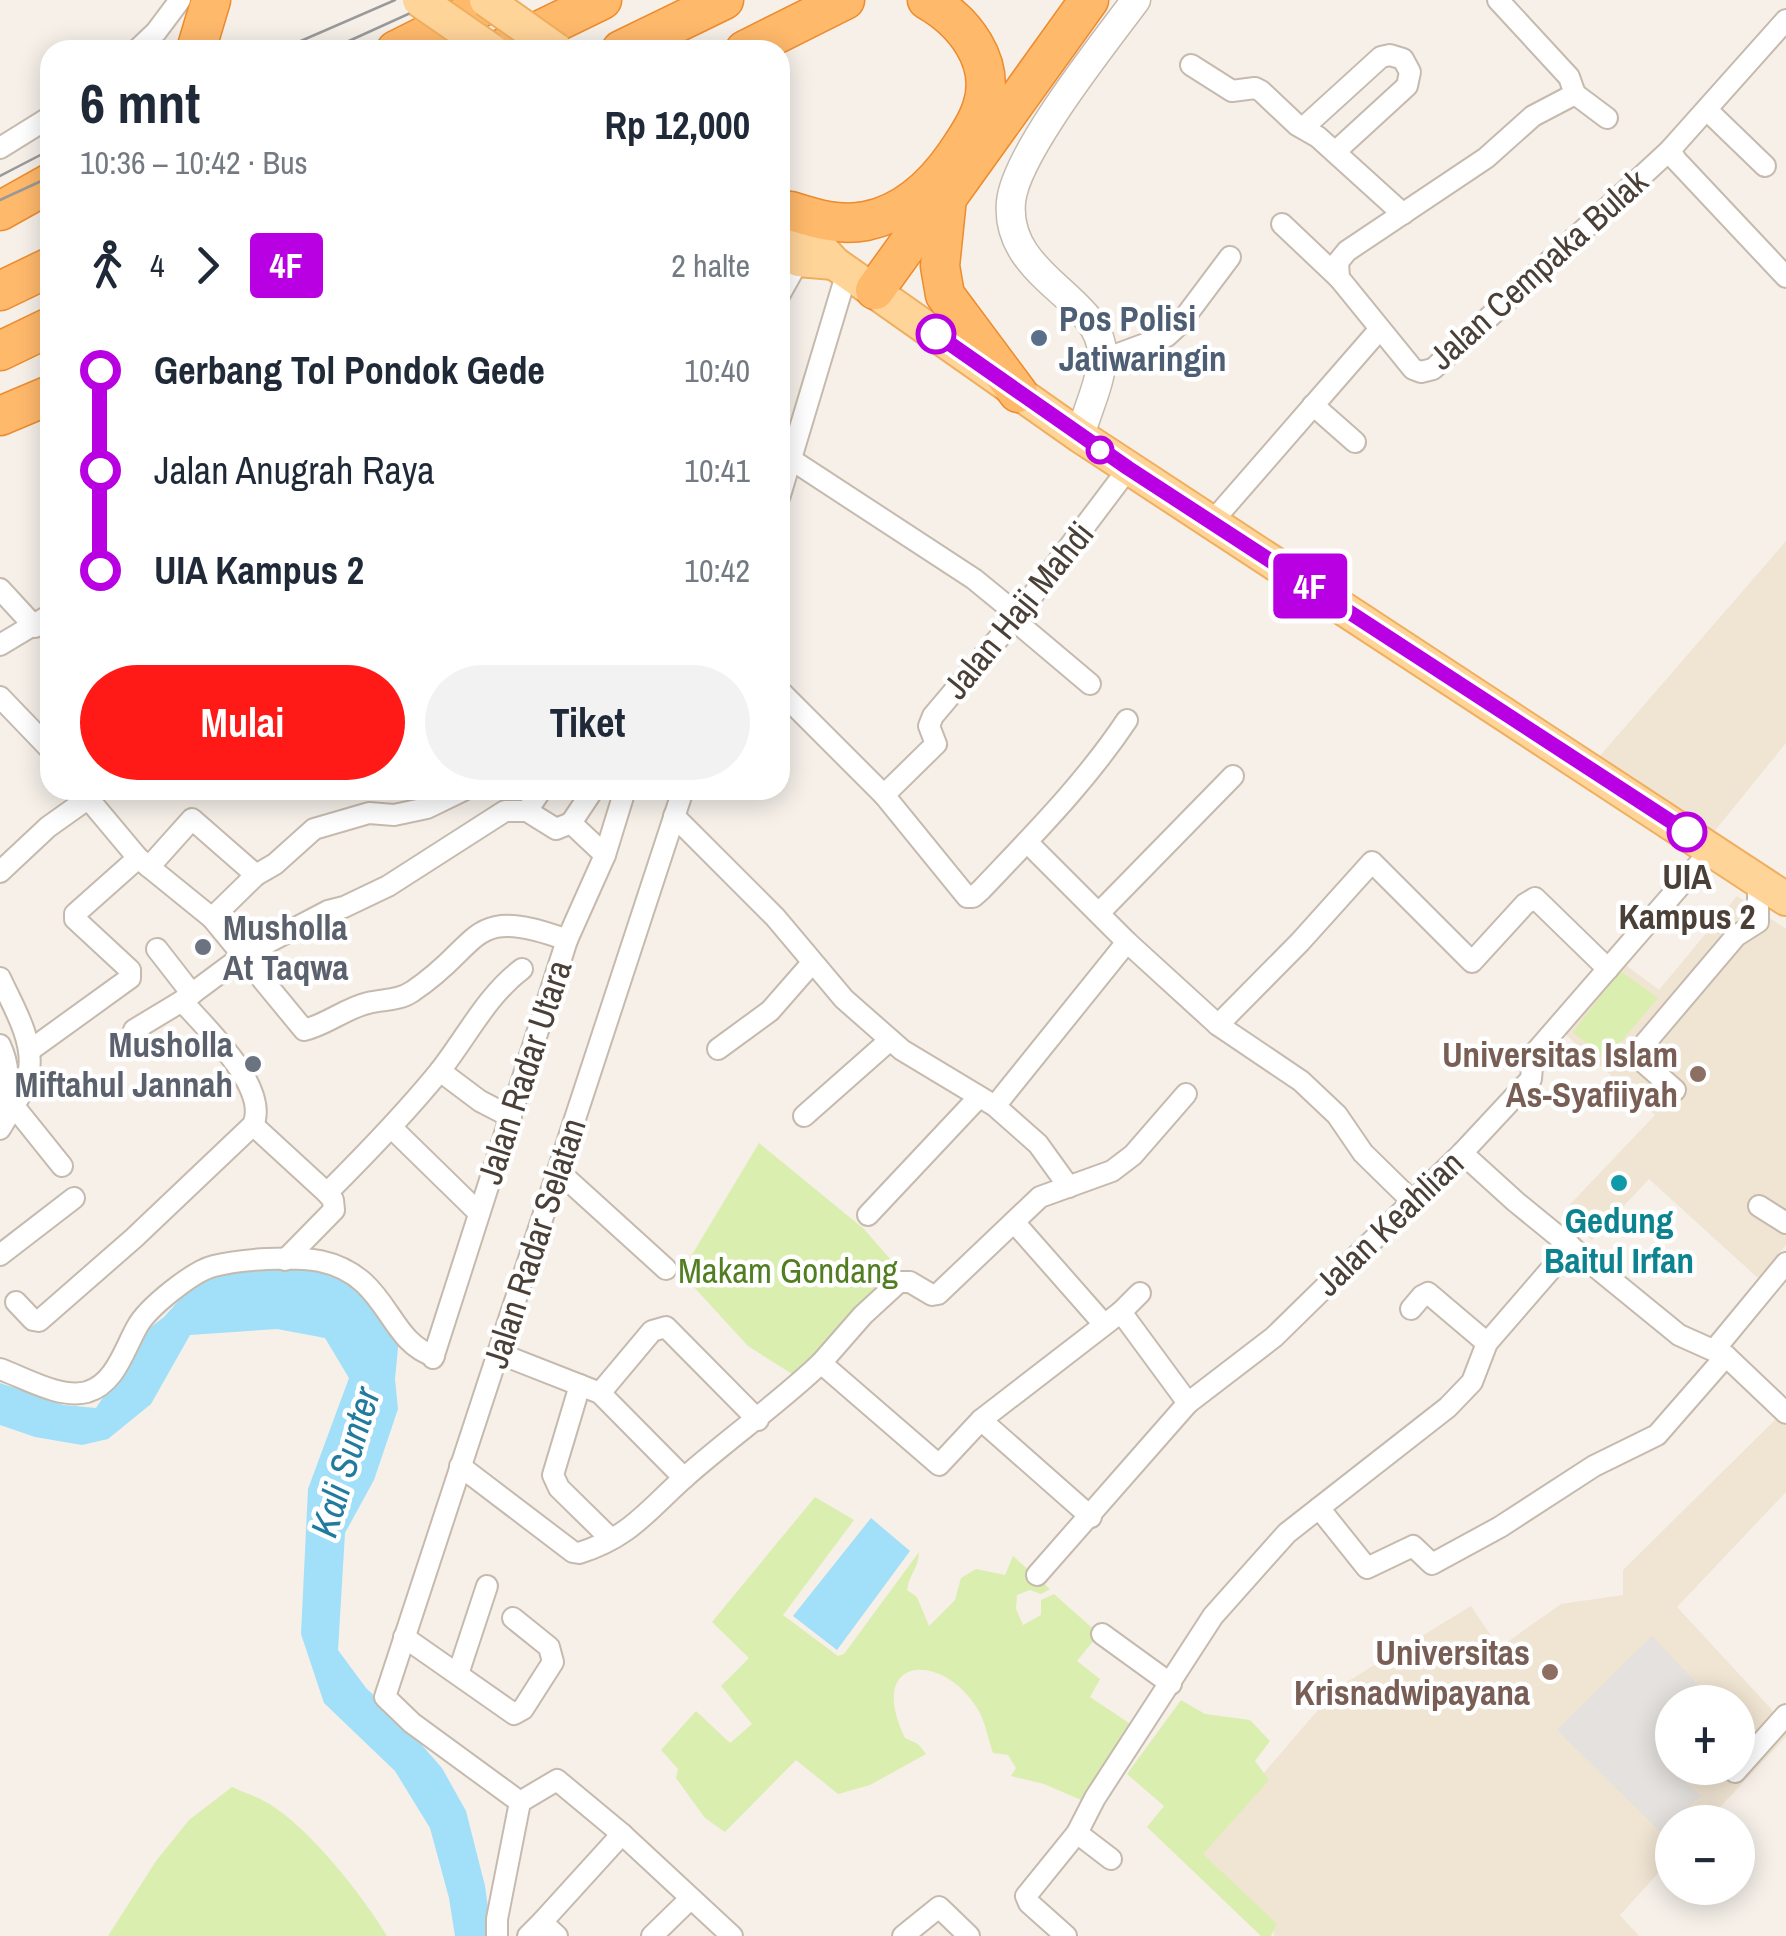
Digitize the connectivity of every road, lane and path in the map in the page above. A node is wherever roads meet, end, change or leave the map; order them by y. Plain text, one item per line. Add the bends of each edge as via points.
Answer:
1 (180, 0) edge
2 (211, 0) edge
3 (419, 0) edge
4 (486, 0) edge
5 (496, 0) edge
6 (602, 0) edge
7 (724, 0) edge
8 (845, 0) edge
9 (927, 0) edge
10 (1088, 0) edge
11 (1136, 0) edge
12 (1498, 0) edge
13 (1786, 20) edge
14 (147, 40) edge
15 (199, 40) edge
16 (416, 40) edge
17 (477, 40) edge
18 (520, 40) edge
19 (543, 40) edge
20 (642, 40) edge
21 (765, 40) edge
22 (1191, 65) dead end
23 (1575, 94) junction
24 (1707, 110) junction
25 (1607, 118) dead end
26 (40, 123) edge
27 (1304, 128) junction
28 (0, 148) edge
29 (1670, 150) junction
30 (1335, 152) junction
31 (1764, 166) dead end
32 (947, 198) junction
33 (40, 206) edge
34 (40, 210) edge
35 (0, 211) edge
36 (1403, 214) junction
37 (1282, 224) dead end
38 (0, 236) edge
39 (815, 248) edge
40 (1230, 258) dead end
41 (40, 272) edge
42 (1786, 277) edge
43 (1339, 278) junction
44 (790, 281) edge
45 (0, 291) edge
46 (1379, 330) junction
47 (40, 331) edge
48 (0, 351) edge
49 (1102, 360) junction
50 (1018, 393) junction
51 (40, 398) edge
52 (1312, 404) junction
53 (0, 416) edge
54 (1080, 436) junction
55 (1355, 442) dead end
56 (792, 460) junction
57 (790, 466) edge
58 (1128, 468) junction
59 (1211, 522) junction
60 (0, 589) edge
61 (1016, 618) junction
62 (40, 619) edge
63 (40, 622) edge
64 (0, 644) edge
65 (1090, 684) dead end
66 (0, 698) edge
67 (790, 701) edge
68 (1127, 720) dead end
69 (40, 739) edge
70 (1232, 776) dead end
71 (884, 795) junction
72 (78, 800) edge
73 (88, 800) edge
74 (443, 800) edge
75 (534, 800) edge
76 (589, 800) edge
77 (622, 800) edge
78 (680, 800) edge
79 (527, 811) junction
80 (674, 816) junction
81 (571, 823) junction
82 (1027, 842) junction
83 (1712, 849) junction
84 (604, 854) junction
85 (143, 863) junction
86 (0, 872) edge
87 (256, 875) junction
88 (1758, 880) junction
89 (1786, 899) edge
90 (1100, 912) junction
91 (212, 918) junction
92 (567, 940) junction
93 (1127, 942) junction
94 (157, 950) dead end
95 (244, 956) junction
96 (812, 962) junction
97 (522, 969) dead end
98 (1608, 969) junction
99 (0, 978) edge
100 (187, 997) junction
101 (1218, 1025) junction
102 (134, 1030) dead end
103 (890, 1040) junction
104 (0, 1044) edge
105 (718, 1049) dead end
106 (30, 1051) junction
107 (440, 1071) junction
108 (1675, 1090) dead end
109 (1186, 1094) dead end
110 (7, 1102) edge
111 (986, 1102) junction
112 (804, 1116) dead end
113 (511, 1117) junction
114 (253, 1124) junction
115 (392, 1128) junction
116 (0, 1129) edge
117 (1462, 1153) junction
118 (62, 1166) dead end
119 (558, 1170) junction
120 (1069, 1187) junction
121 (327, 1193) junction
122 (74, 1198) dead end
123 (1412, 1201) junction
124 (1759, 1206) dead end
125 (479, 1213) junction
126 (868, 1215) dead end
127 (1014, 1222) junction
128 (1786, 1223) edge
129 (1570, 1246) junction
130 (0, 1255) edge
131 (285, 1260) junction
132 (1786, 1263) edge
133 (666, 1269) dead end
134 (1140, 1292) dead end
135 (16, 1302) dead end
136 (1410, 1309) dead end
137 (1112, 1317) junction
138 (1487, 1343) junction
139 (498, 1353) junction
140 (1720, 1353) junction
141 (822, 1363) junction
142 (0, 1368) edge
143 (590, 1389) junction
144 (1783, 1403) edge
145 (1188, 1404) junction
146 (758, 1420) junction
147 (981, 1420) junction
148 (460, 1466) junction
149 (684, 1478) junction
150 (1320, 1508) junction
151 (1091, 1517) junction
152 (611, 1539) junction
153 (1037, 1576) dead end
154 (488, 1586) dead end
155 (513, 1618) dead end
156 (1102, 1634) dead end
157 (404, 1637) junction
158 (458, 1674) junction
159 (1171, 1684) junction
160 (1786, 1715) edge
161 (1755, 1749) edge
162 (520, 1802) junction
163 (622, 1834) junction
164 (1077, 1834) junction
165 (1111, 1859) dead end
166 (690, 1899) junction
167 (542, 1931) edge
168 (497, 1936) edge
169 (652, 1936) edge
170 (732, 1936) edge
171 (903, 1936) edge
172 (969, 1936) edge
173 (1066, 1936) edge

1 - 14 street
2 - 15 highway
3 - 17 main road, bridge
4 - 19 main road, bridge
5 - 16 highway
6 - 18 highway
7 - 20 highway
8 - 21 highway
9 - 39 highway via 976,44 985,77 983,105 946,168 922,194 900,210 864,221 824,222
10 - 32 highway
11 - 49 street via 1027,158 1011,198 1015,238 1090,324
12 - 23 street via 1569,77
13 - 24 street, Jalan Cempaka Bulak
22 - 27 street via 1232,91 1255,88
23 - 25 street
23 - 36 street via 1532,116 1486,158
24 - 29 street, Jalan Cempaka Bulak
24 - 31 street
26 - 28 street
27 - 30 street
27 - 30 street via 1382,57 1403,59 1410,72 1407,86
29 - 42 street
29 - 46 street, Jalan Cempaka Bulak via 1433,369 1413,369
30 - 36 street
32 - 39 highway via 932,211
32 - 50 highway via 940,266 946,296
33 - 35 highway
34 - 38 highway
36 - 43 street via 1342,256
37 - 43 street
39 - 44 street
39 - 50 main road
39 - 56 street
40 - 49 street via 1167,336
41 - 45 highway
43 - 46 street
46 - 52 street, Jalan Cempaka Bulak
47 - 48 highway
49 - 54 street
50 - 54 main road
51 - 53 highway
52 - 55 street
52 - 59 street, Jalan Cempaka Bulak
54 - 58 main road
56 - 57 street
56 - 61 street via 974,579
58 - 59 main road
58 - 61 street, Jalan Haji Mahdi
59 - 83 main road
60 - 62 street
61 - 65 street
61 - 71 street, Jalan Haji Mahdi via 933,716 936,744
63 - 64 street
66 - 69 street
67 - 71 street
68 - 82 street
70 - 90 street
71 - 82 street via 967,897
72 - 86 street
73 - 85 street
74 - 87 street via 324,824
75 - 79 street
76 - 81 street
77 - 84 street, Jalan Radar Utara
78 - 80 street, Jalan Radar Selatan
79 - 81 street via 556,829
79 - 95 street via 505,811 388,886
80 - 96 street
80 - 119 street, Jalan Radar Selatan
81 - 84 street
82 - 90 street
83 - 88 main road
83 - 98 street, Jalan Keahlian
84 - 92 street, Jalan Radar Utara
85 - 87 street via 192,819
85 - 91 street
85 - 106 street via 75,914 130,970 130,978
87 - 91 street
88 - 89 main road
88 - 108 street via 1758,922 1736,936 1641,1048 1642,1061
90 - 93 street
91 - 95 street
92 - 95 street via 501,924 466,943 406,996 366,1004 306,1030
92 - 113 street, Jalan Radar Utara
93 - 101 street
93 - 111 street
94 - 100 street
95 - 100 street
96 - 103 street
96 - 105 street via 770,1011
97 - 107 street via 505,982
98 - 101 street via 1535,898 1472,962 1372,862
98 - 117 street, Jalan Keahlian via 1533,1055 1530,1079
99 - 106 street
100 - 102 street
100 - 114 street via 250,1084
101 - 123 street via 1301,1081
103 - 111 street
103 - 112 street
104 - 110 street via 8,1067
106 - 110 street via 29,1071
107 - 113 street
107 - 115 street
109 - 120 street via 1133,1155
110 - 116 street
110 - 118 street
111 - 120 street via 1038,1144
111 - 126 street
113 - 125 street, Jalan Radar Utara
114 - 121 street
114 - 135 street via 39,1321
115 - 121 street
115 - 125 street
117 - 123 street, Jalan Keahlian
117 - 129 street
119 - 133 street
119 - 139 street, Jalan Radar Selatan
120 - 127 street via 1040,1197
121 - 131 street via 334,1210
122 - 130 street
123 - 145 street, Jalan Keahlian via 1274,1338
124 - 128 street
125 - 131 street, Jalan Radar Utara via 433,1357 414,1346 357,1276 323,1262
127 - 137 street
127 - 141 street via 938,1294 899,1282
129 - 138 street
129 - 140 street via 1679,1335
131 - 142 street via 205,1270 166,1296 144,1316 111,1375 93,1390 65,1392
132 - 140 street
134 - 137 street
136 - 138 street via 1428,1293
137 - 145 street
137 - 147 street
138 - 150 street via 1472,1382 1448,1406
139 - 143 street
139 - 148 street, Jalan Radar Selatan
140 - 144 street
140 - 150 street via 1657,1435 1432,1564 1413,1546 1368,1568
141 - 146 street
141 - 147 street via 938,1465
143 - 146 street via 652,1331 666,1327
143 - 149 street
143 - 152 street via 553,1476
145 - 151 street, Jalan Keahlian
146 - 149 street
147 - 151 street
148 - 152 street via 573,1552
148 - 157 street, Jalan Radar Selatan
149 - 152 street via 636,1525
150 - 159 street via 1287,1533 1214,1616
151 - 153 street, Jalan Keahlian
154 - 158 street
155 - 158 street via 552,1654 549,1672 523,1709 507,1711
156 - 159 street
157 - 158 street
157 - 162 street, Jalan Radar Selatan via 385,1697
159 - 164 street
160 - 161 street
162 - 163 street via 560,1780
162 - 168 street
163 - 166 street
163 - 167 street
164 - 165 street
164 - 173 street via 1026,1896
166 - 169 street
166 - 170 street
171 - 172 street via 939,1907

